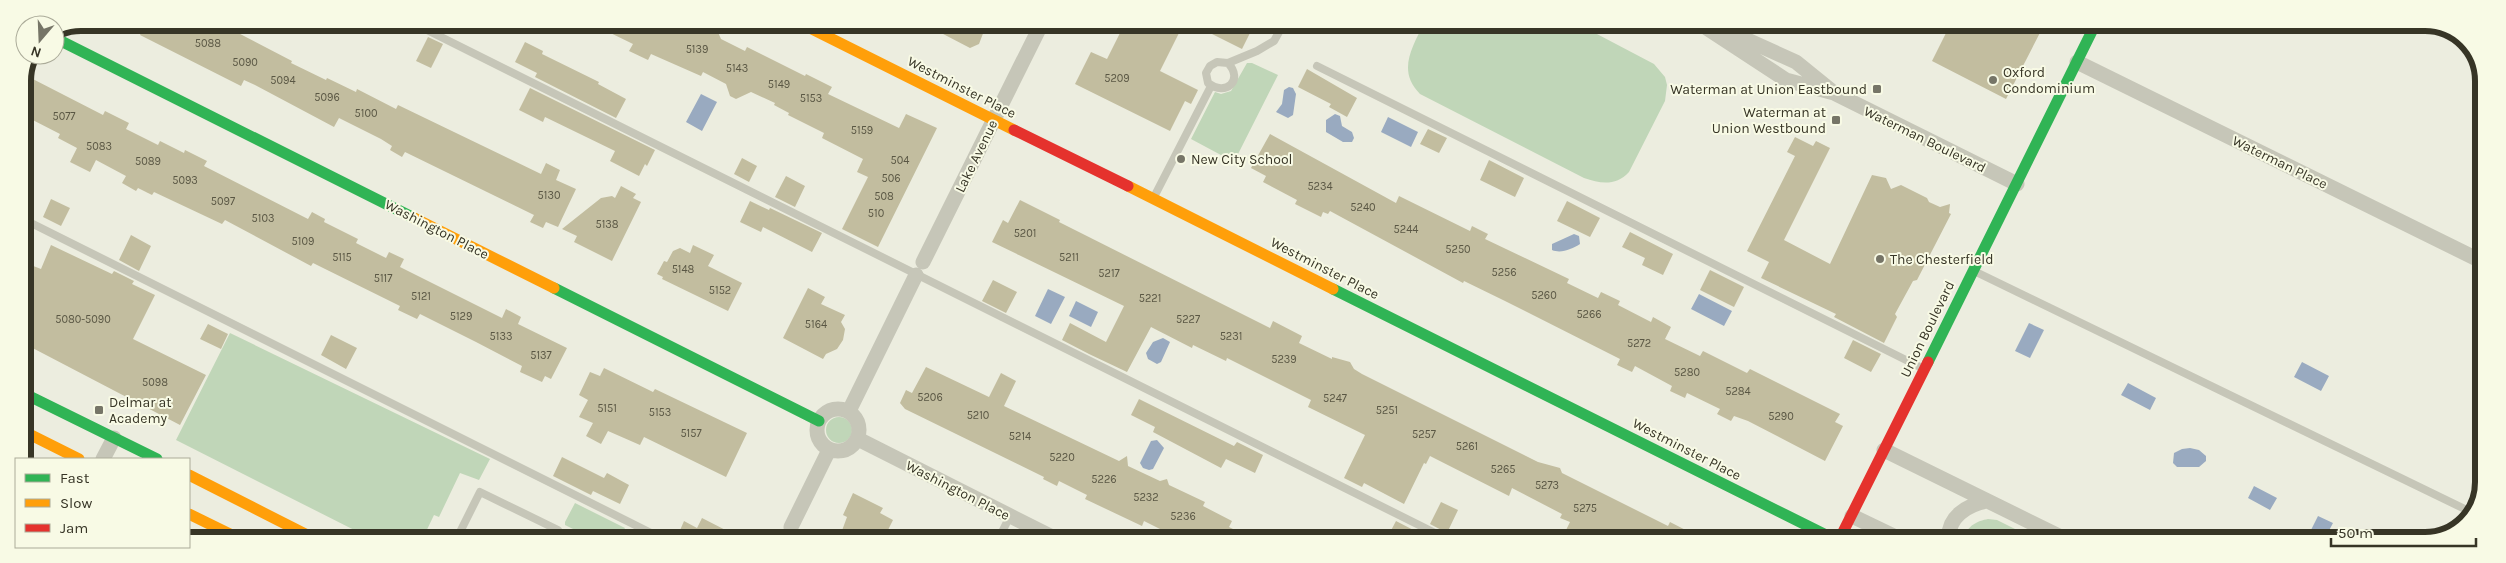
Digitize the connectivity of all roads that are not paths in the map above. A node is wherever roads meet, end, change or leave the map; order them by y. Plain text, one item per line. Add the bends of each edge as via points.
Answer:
1 (429, 31) edge
2 (816, 31) edge
3 (1038, 31) edge
4 (1280, 31) edge
5 (1711, 31) edge
6 (1728, 31) edge
7 (2092, 31) edge
8 (65, 43) edge
9 (2076, 62) junction
10 (1228, 63) junction
11 (1317, 66) dead end
12 (1211, 86) junction
13 (1834, 93) junction
14 (994, 119) junction
15 (2016, 184) junction
16 (1153, 199) junction
17 (31, 223) edge
18 (2475, 258) edge
19 (920, 269) junction
20 (1973, 271) junction
21 (1924, 369) junction
22 (31, 397) edge
23 (849, 411) junction
24 (819, 421) junction
25 (31, 435) edge
26 (114, 438) junction
27 (858, 440) junction
28 (829, 450) junction
29 (1884, 450) junction
30 (77, 458) edge
31 (104, 458) edge
32 (155, 458) edge
33 (190, 476) edge
34 (1987, 501) junction
35 (2466, 510) edge
36 (190, 515) edge
37 (1010, 516) junction
38 (1852, 516) junction
39 (791, 527) dead end
40 (224, 532) edge
41 (301, 532) edge
42 (460, 532) edge
43 (557, 532) edge
44 (649, 532) edge
45 (1002, 532) edge
46 (1042, 532) edge
47 (1433, 532) edge
48 (1822, 532) edge
49 (1843, 532) edge
50 (1885, 532) edge
51 (1948, 532) edge
52 (2051, 532) edge

1 - 19 lane
2 - 14 street, Westminster Place
3 - 14 street, Lake Avenue
4 - 10 lane via 1274,41
5 - 13 street, Waterman Boulevard via 1786,80
6 - 13 street, Waterman Boulevard via 1796,62
7 - 9 street, Union Boulevard
8 - 24 street, Washington Place
9 - 15 street, Union Boulevard
9 - 18 street, Waterman Place
10 - 12 lane via 1217,62 1210,66 1206,73
10 - 12 lane via 1235,73 1231,85 1223,89
11 - 21 lane
12 - 16 lane
13 - 15 street, Waterman Boulevard
14 - 16 street, Westminster Place
14 - 19 street, Lake Avenue
15 - 20 street, Union Boulevard
16 - 48 street, Westminster Place
17 - 44 lane
19 - 23 street, Lake Avenue
19 - 47 lane
20 - 21 street, Union Boulevard
20 - 35 lane
21 - 29 street, Union Boulevard
22 - 26 street
23 - 24 street via 835,409
23 - 27 street via 860,426
24 - 28 street via 819,440
25 - 30 street
26 - 31 street
26 - 32 street
27 - 28 street via 849,449
27 - 37 street, Washington Place
28 - 39 street
29 - 34 street
29 - 38 street, Union Boulevard
33 - 41 street
34 - 51 street via 1972,504 1958,513
34 - 52 street
36 - 40 street
37 - 45 lane
37 - 46 street, Washington Place
38 - 49 street, Union Boulevard
38 - 50 street
42 - 43 lane via 480,492

